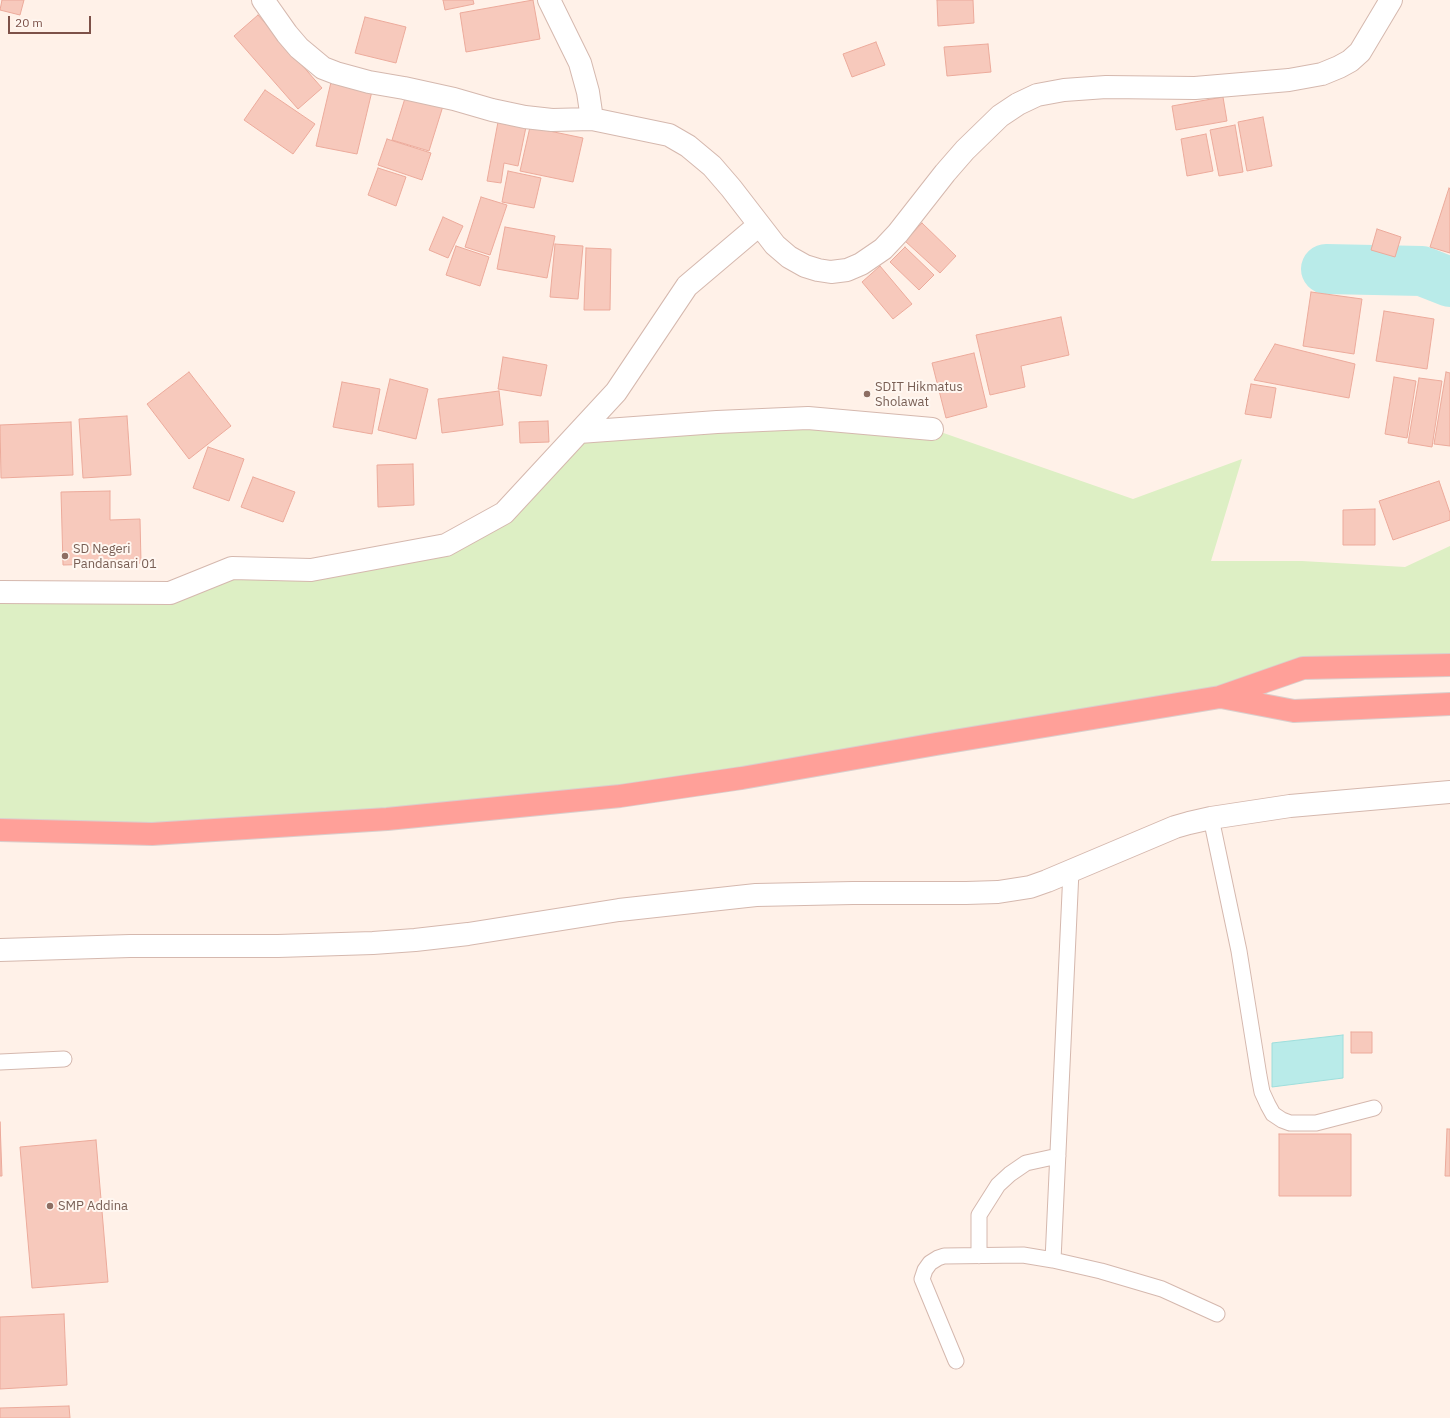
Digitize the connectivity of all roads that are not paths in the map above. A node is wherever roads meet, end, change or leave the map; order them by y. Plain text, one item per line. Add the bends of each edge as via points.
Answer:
1 (263, 0) edge
2 (549, 0) edge
3 (1391, 0) edge
4 (592, 119) junction
5 (759, 225) junction
6 (932, 429) dead end
7 (579, 432) junction
8 (0, 592) edge
9 (1450, 665) edge
10 (1220, 697) junction
11 (1450, 704) edge
12 (1450, 792) edge
13 (1211, 818) junction
14 (0, 830) edge
15 (1071, 871) junction
16 (0, 950) edge
17 (64, 1058) dead end
18 (0, 1062) edge
19 (1374, 1108) dead end
20 (1058, 1156) junction
21 (979, 1256) junction
22 (1053, 1260) junction
23 (1217, 1314) dead end
24 (956, 1361) dead end

1 - 4 street via 299,48 323,68 336,73 525,117 552,120
2 - 4 street via 580,63
3 - 5 street via 1360,52 1350,61 1322,74 1289,80 1195,88 1106,87 1064,90 1037,95 1018,104 1000,116 965,150 884,249 847,270 832,272 804,266 775,245
4 - 5 street via 669,135 688,146 723,178
5 - 7 street via 687,286 616,392
6 - 7 street via 808,418
7 - 8 street via 504,513 446,545 311,570 232,568 170,593
9 - 10 highway via 1303,668
10 - 11 highway via 1294,711
10 - 14 highway via 742,778 620,796 387,819 152,834
12 - 13 street via 1290,806
13 - 15 street via 1175,827
13 - 19 lane via 1238,951 1262,1092 1273,1114 1290,1123 1316,1123
15 - 16 street via 1030,887 998,892 756,895 619,910 499,930 415,940 278,946 130,946
15 - 20 lane
17 - 18 lane
20 - 21 lane via 1026,1163 998,1185 979,1215
20 - 22 lane
21 - 22 lane via 1022,1255
21 - 24 lane via 938,1258 928,1266 922,1279
22 - 23 lane via 1162,1289

